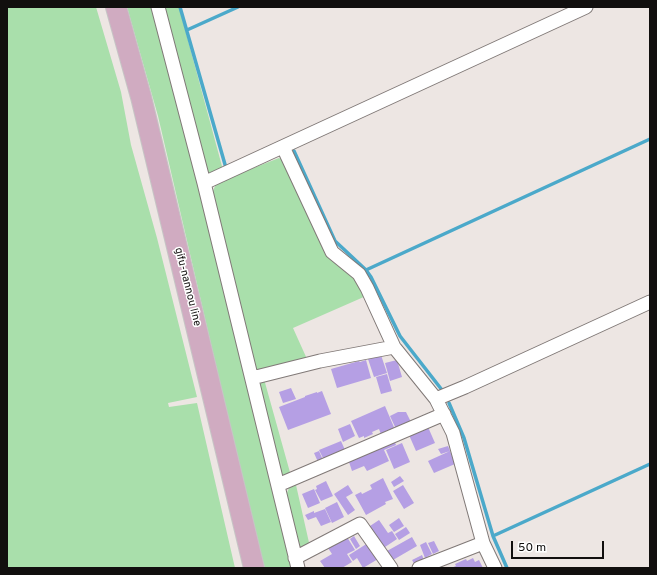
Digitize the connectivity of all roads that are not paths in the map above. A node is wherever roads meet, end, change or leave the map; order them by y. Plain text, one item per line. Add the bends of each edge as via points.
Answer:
1 (116, 7) edge
2 (158, 7) edge
3 (586, 7) edge
4 (283, 147) junction
5 (204, 183) junction
6 (650, 302) edge
7 (394, 347) junction
8 (252, 378) junction
9 (436, 399) junction
10 (444, 414) junction
11 (278, 485) junction
12 (483, 543) junction
13 (296, 563) edge
14 (254, 568) edge
15 (391, 568) edge
16 (419, 568) edge
17 (495, 568) edge

1 - 14 main road, gifu-nannou line via 143,105
2 - 5 street
3 - 4 street
4 - 5 street
4 - 7 street via 332,252 359,274
5 - 8 street
6 - 9 street
7 - 8 street via 320,361
7 - 9 street
8 - 11 street
9 - 10 street
10 - 11 street
10 - 12 street via 453,433
11 - 13 street
12 - 16 street
12 - 17 street
13 - 15 street via 360,524

